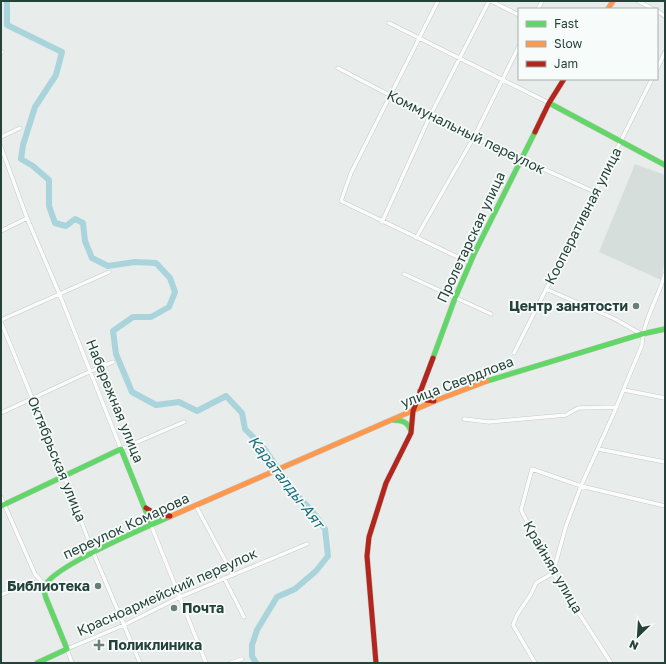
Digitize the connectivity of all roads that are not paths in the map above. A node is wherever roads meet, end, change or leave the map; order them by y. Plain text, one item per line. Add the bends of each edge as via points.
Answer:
1 (438, 1) edge
2 (490, 1) edge
3 (638, 1) edge
4 (651, 8) edge
5 (518, 15) edge
6 (388, 23) dead end
7 (419, 38) junction
8 (518, 48) edge
9 (665, 52) edge
10 (461, 58) junction
11 (658, 67) edge
12 (338, 68) dead end
13 (502, 79) junction
14 (563, 80) edge
15 (652, 80) edge
16 (390, 95) junction
17 (549, 103) junction
18 (430, 116) junction
19 (20, 128) dead end
20 (1, 136) edge
21 (474, 136) junction
22 (621, 142) junction
23 (1, 147) edge
24 (521, 160) junction
25 (665, 165) edge
26 (595, 192) junction
27 (27, 218) junction
28 (382, 222) junction
29 (1, 231) edge
30 (416, 238) junction
31 (470, 263) junction
32 (109, 272) dead end
33 (404, 274) dead end
34 (665, 274) edge
35 (546, 289) junction
36 (59, 293) junction
37 (455, 298) junction
38 (491, 314) dead end
39 (1, 321) edge
40 (665, 329) edge
41 (642, 334) junction
42 (514, 353) dead end
43 (114, 362) dead end
44 (89, 372) junction
45 (624, 390) junction
46 (420, 391) junction
47 (32, 398) junction
48 (665, 398) edge
49 (437, 400) junction
50 (617, 407) junction
51 (413, 411) junction
52 (1, 413) edge
53 (392, 420) junction
54 (464, 420) dead end
55 (184, 422) dead end
56 (411, 433) junction
57 (121, 449) junction
58 (598, 449) junction
59 (665, 462) edge
60 (64, 476) junction
61 (265, 476) joint
62 (581, 486) junction
63 (1, 497) edge
64 (2, 505) edge
65 (196, 506) junction
66 (665, 506) edge
67 (145, 507) junction
68 (171, 516) junction
69 (152, 524) junction
70 (308, 544) dead end
71 (93, 552) junction
72 (553, 573) junction
73 (233, 575) junction
74 (224, 578) junction
75 (45, 585) junction
76 (1, 595) edge
77 (180, 597) junction
78 (244, 617) dead end
79 (124, 625) junction
80 (67, 649) junction
81 (242, 659) dead end
82 (37, 663) edge
83 (72, 663) edge
84 (140, 663) edge
85 (206, 663) edge
86 (231, 663) edge
87 (376, 663) edge
88 (535, 663) edge
89 (612, 663) edge

1 - 7 street
2 - 5 street
2 - 10 street
3 - 4 street
6 - 7 street
7 - 10 street
7 - 16 street
8 - 13 street
9 - 11 street
10 - 13 street
10 - 18 street
12 - 16 street, Коммунальный переулок
13 - 17 street
13 - 21 street
14 - 17 street, Пролетарская улица
15 - 22 street, Кооперативная улица
16 - 18 street, Коммунальный переулок
16 - 28 street via 351,173 341,201
17 - 22 street
17 - 24 street, Пролетарская улица
18 - 21 street, Коммунальный переулок
18 - 28 street
19 - 20 street
21 - 24 street, Коммунальный переулок
21 - 30 street
22 - 25 street
22 - 26 street, Кооперативная улица
23 - 27 street, Набережная улица
24 - 26 street, Коммунальный переулок
24 - 31 street, Пролетарская улица
26 - 35 street, Кооперативная улица
27 - 29 street
27 - 36 street, Набережная улица
28 - 30 street
30 - 31 street
31 - 37 street, Пролетарская улица
32 - 36 street
33 - 37 street
34 - 41 street
35 - 41 street
35 - 42 street, Кооперативная улица
36 - 39 street
36 - 44 street, Набережная улица
37 - 38 street
37 - 46 street, Пролетарская улица
39 - 47 street, Октябрьская улица
40 - 41 street, улица Свердлова
41 - 45 street via 642,345
41 - 49 street, улица Свердлова via 488,381
43 - 44 street
44 - 47 street
44 - 57 street, Набережная улица
45 - 48 street
45 - 50 street
46 - 49 street via 426,400
46 - 51 street, Пролетарская улица
47 - 52 street
47 - 60 street, Октябрьская улица
49 - 51 street, улица Свердлова
50 - 54 street via 578,408 566,415 496,421
50 - 58 street
51 - 53 street, улица Свердлова
51 - 56 street, Пролетарская улица
53 - 56 street via 403,420
53 - 61 street, улица Свердлова
55 - 57 street
56 - 87 street via 386,483 369,537 367,556
57 - 60 street
57 - 67 street, Набережная улица
58 - 59 street
58 - 62 street
60 - 64 street
60 - 71 street, Октябрьская улица
61 - 65 street, переулок Комарова
62 - 66 street
62 - 72 street via 566,526
62 - 72 street, Крайняя улица via 532,469 520,510
63 - 64 street
64 - 75 street via 35,574
65 - 68 street, переулок Комарова
65 - 73 street
67 - 68 street via 157,515
67 - 69 street, Набережная улица
68 - 69 street, переулок Комарова
69 - 71 street, переулок Комарова
69 - 77 street, Набережная улица
70 - 73 street, Красноармейский переулок
71 - 75 street, переулок Комарова via 55,574
71 - 79 street, Октябрьская улица
72 - 88 street via 536,583 513,625
72 - 89 street, Крайняя улица
73 - 74 street, Красноармейский переулок
74 - 77 street, Красноармейский переулок
74 - 78 street
75 - 76 street via 30,582
75 - 80 street via 46,598
77 - 79 street, Красноармейский переулок
77 - 85 street, Набережная улица
79 - 80 street, Красноармейский переулок
79 - 84 street, Октябрьская улица
80 - 82 street, Красноармейский переулок
80 - 83 street
81 - 86 street

